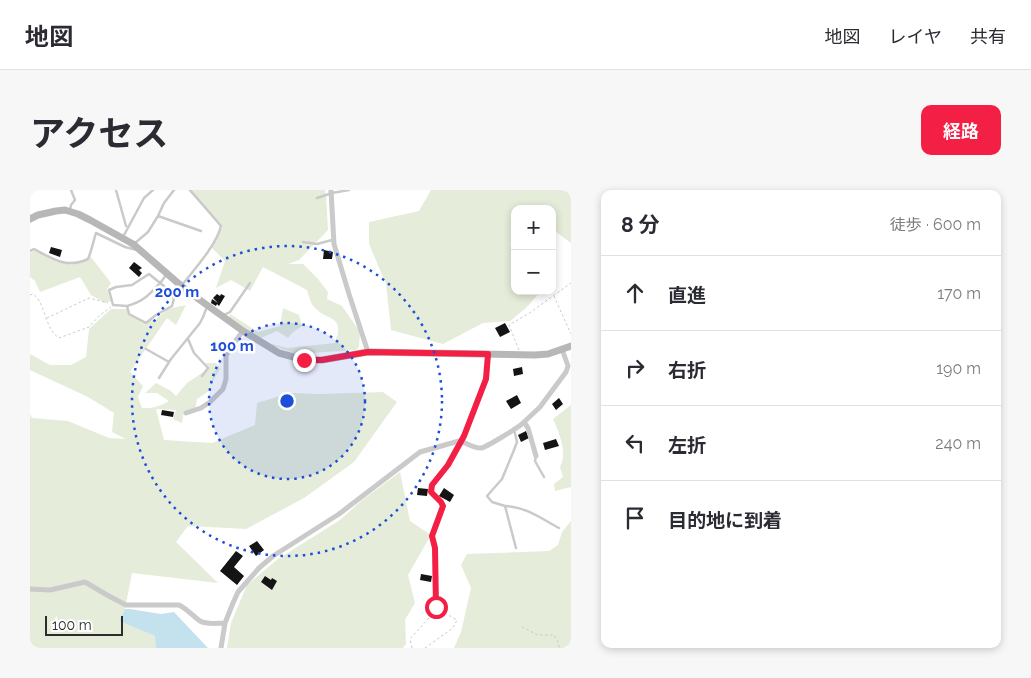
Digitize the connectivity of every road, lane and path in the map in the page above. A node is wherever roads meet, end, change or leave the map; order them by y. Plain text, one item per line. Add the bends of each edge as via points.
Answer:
1 (71, 190) edge
2 (116, 190) edge
3 (153, 190) edge
4 (174, 190) edge
5 (190, 190) edge
6 (349, 190) edge
7 (332, 192) edge
8 (317, 198) dead end
9 (69, 212) junction
10 (158, 216) junction
11 (30, 219) edge
12 (128, 227) junction
13 (201, 231) dead end
14 (122, 238) junction
15 (334, 240) junction
16 (303, 242) dead end
17 (133, 244) junction
18 (30, 251) edge
19 (143, 252) junction
20 (168, 274) junction
21 (160, 282) junction
22 (250, 283) dead end
23 (571, 283) edge
24 (181, 286) junction
25 (173, 293) junction
26 (556, 294) edge
27 (30, 295) edge
28 (554, 295) joint
29 (113, 305) junction
30 (207, 305) junction
31 (128, 306) junction
32 (222, 316) junction
33 (46, 318) junction
34 (243, 331) junction
35 (571, 334) edge
36 (188, 338) junction
37 (571, 346) edge
38 (146, 349) dead end
39 (562, 349) junction
40 (368, 352) junction
41 (488, 354) junction
42 (521, 355) junction
43 (169, 362) junction
44 (568, 366) junction
45 (571, 372) edge
46 (202, 376) dead end
47 (159, 378) dead end
48 (186, 414) dead end
49 (524, 422) junction
50 (514, 429) junction
51 (462, 441) junction
52 (536, 456) joint
53 (544, 477) dead end
54 (506, 506) junction
55 (560, 528) dead end
56 (435, 548) joint
57 (516, 548) dead end
58 (30, 590) edge
59 (436, 607) junction
60 (225, 624) junction
61 (522, 627) dead end
62 (221, 648) edge
63 (412, 648) edge
64 (425, 648) edge
65 (563, 648) edge

1 - 9 lane via 75,200
2 - 12 lane
3 - 12 lane via 144,198
4 - 10 lane
5 - 24 lane via 221,226 213,244
6 - 7 lane
7 - 8 lane
7 - 15 street
9 - 11 street via 56,210
9 - 14 street
10 - 13 lane
10 - 17 lane via 148,232
12 - 14 lane
14 - 17 street
15 - 16 lane via 317,244
15 - 40 street
17 - 19 street
18 - 19 lane via 34,249 61,262 78,263 88,259 96,233
19 - 20 street
20 - 21 lane
20 - 24 street
21 - 25 lane
21 - 29 lane via 149,274 132,285 109,290
21 - 31 lane via 147,298
22 - 32 lane via 230,312
23 - 26 path
24 - 25 lane
24 - 30 street
25 - 31 lane via 172,306 146,323 129,314
27 - 33 path via 37,298
28 - 35 path
28 - 42 path via 508,325
29 - 31 lane
29 - 33 path via 89,298
29 - 33 path via 89,327 59,338
30 - 32 street
30 - 36 lane via 203,317
32 - 34 street
34 - 40 street via 279,353 304,360
34 - 48 street via 226,356 223,389 210,402
36 - 43 lane
36 - 46 lane via 194,353 208,368
37 - 39 street
38 - 43 lane
39 - 42 street via 548,354
39 - 44 street
40 - 41 street
41 - 42 street
41 - 51 street via 486,379
43 - 47 lane
44 - 45 lane
44 - 49 street via 540,407
49 - 50 street
49 - 52 street
50 - 51 street via 487,447 471,446
50 - 54 lane via 517,442 514,450 502,479 487,496 492,502
51 - 56 lane via 432,485 431,492 443,506 432,536
51 - 60 street via 420,452 339,514 273,556 238,592
52 - 53 lane via 535,461
54 - 55 lane via 517,506
54 - 57 lane
56 - 59 path
58 - 60 street via 50,590 85,582 126,604 180,606 201,621
59 - 63 path via 410,639
59 - 64 path via 457,620 453,628
60 - 62 street
61 - 65 path via 538,634 554,635 559,647

